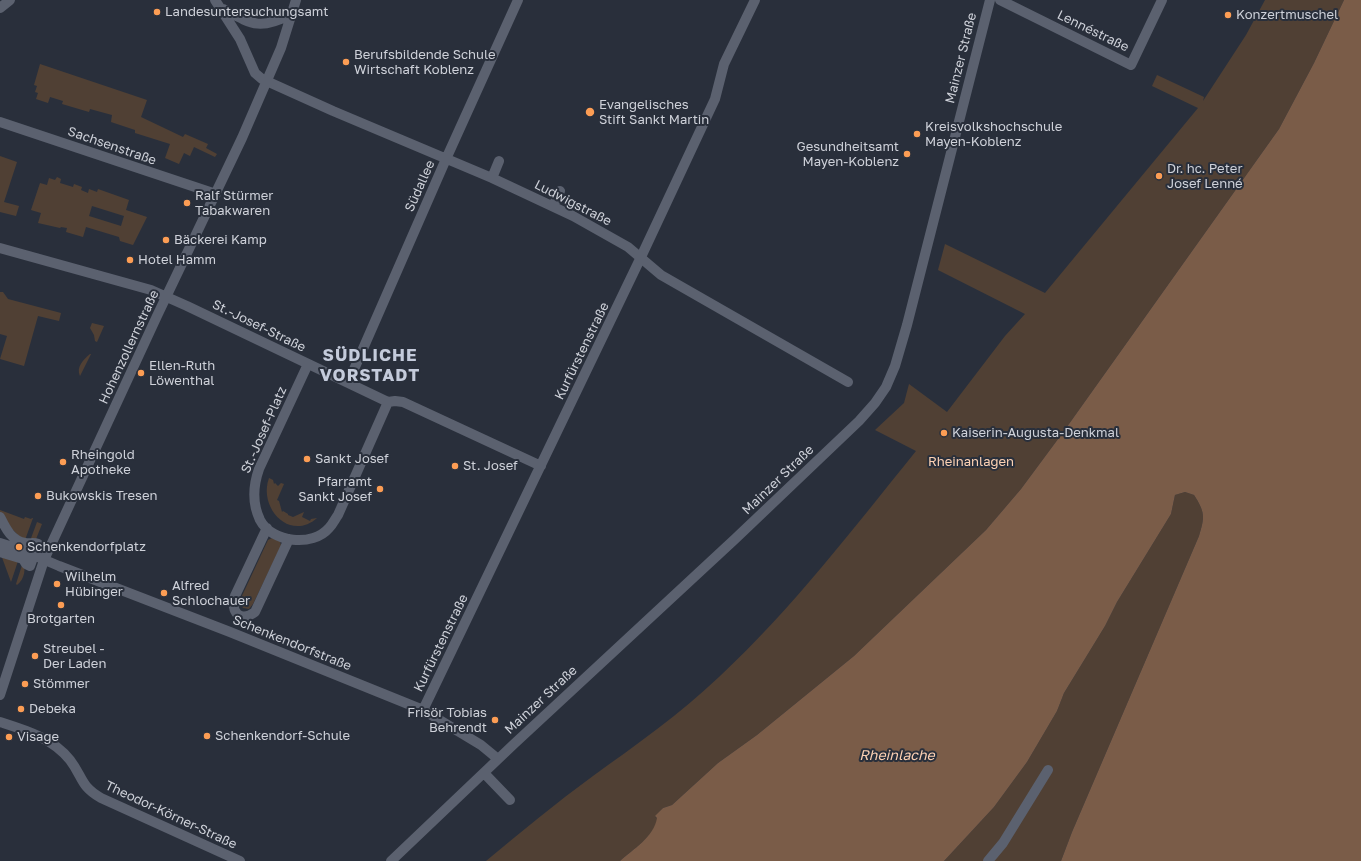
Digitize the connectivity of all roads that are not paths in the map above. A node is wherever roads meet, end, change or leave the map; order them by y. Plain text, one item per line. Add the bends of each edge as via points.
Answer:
1 (10, 0) edge
2 (296, 0) edge
3 (518, 0) edge
4 (755, 0) edge
5 (990, 0) edge
6 (1000, 0) edge
7 (1162, 0) edge
8 (218, 4) edge
9 (0, 8) edge
10 (292, 14) junction
11 (267, 82) junction
12 (0, 122) edge
13 (446, 159) junction
14 (499, 161) dead end
15 (492, 178) junction
16 (560, 191) dead end
17 (216, 194) junction
18 (553, 206) junction
19 (0, 248) edge
20 (641, 257) junction
21 (167, 296) junction
22 (308, 364) junction
23 (848, 382) dead end
24 (348, 384) junction
25 (388, 402) junction
26 (541, 466) junction
27 (0, 517) edge
28 (0, 527) edge
29 (267, 528) junction
30 (289, 540) junction
31 (0, 543) edge
32 (19, 549) junction
33 (0, 552) edge
34 (41, 558) junction
35 (0, 695) edge
36 (423, 710) junction
37 (0, 722) edge
38 (498, 759) junction
39 (1048, 770) dead end
40 (484, 773) junction
41 (510, 800) dead end
42 (240, 861) edge
43 (391, 861) edge
44 (988, 861) edge

1 - 9 street
2 - 10 street, Hohenzollernstraße
3 - 13 street, Südallee
4 - 20 street, Kurfürstenstraße via 724,64 716,100
5 - 38 street, Mainzer Straße via 896,366 886,387 875,403 842,437
6 - 7 street, Lennéstraße via 1131,65
8 - 10 street via 246,21 256,24 274,22
8 - 11 street via 240,39 255,73
10 - 11 street, Hohenzollernstraße
11 - 13 street, Ludwigstraße
11 - 17 street, Hohenzollernstraße
12 - 17 street, Sachsenstraße
13 - 15 street, Ludwigstraße
13 - 24 street, Südallee
14 - 15 street
15 - 18 street, Ludwigstraße
16 - 18 street
17 - 21 street, Hohenzollernstraße
18 - 20 street, Ludwigstraße via 607,234
19 - 21 street, St.-Josef-Straße
20 - 23 street, Ludwigstraße via 661,275
20 - 26 street, Kurfürstenstraße
21 - 22 street, St.-Josef-Straße
21 - 34 street, Hohenzollernstraße
22 - 24 street, St.-Josef-Straße
22 - 29 street, St.-Josef-Platz via 255,481 256,508 260,521
24 - 25 street, St.-Josef-Straße
25 - 26 street, St.-Josef-Straße via 403,402
25 - 30 street via 338,515 329,528 318,536
26 - 36 street, Kurfürstenstraße
27 - 33 street via 12,537 26,543 38,544 30,566 23,559
28 - 32 street
29 - 30 street, St.-Josef-Platz
29 - 30 street via 235,596 233,607 239,615 250,615 255,612
31 - 32 street
32 - 34 street
34 - 35 street, Hohenzollernstraße
34 - 36 street, Schenkendorfstraße
36 - 38 street, Schenkendorfstraße via 481,745
37 - 42 street, Theodor-Körner-Straße via 32,733 61,750 70,760 84,785 101,798
38 - 40 street, Mainzer Straße
39 - 44 street via 1003,843
40 - 41 street
40 - 43 street, Mainzer Straße

